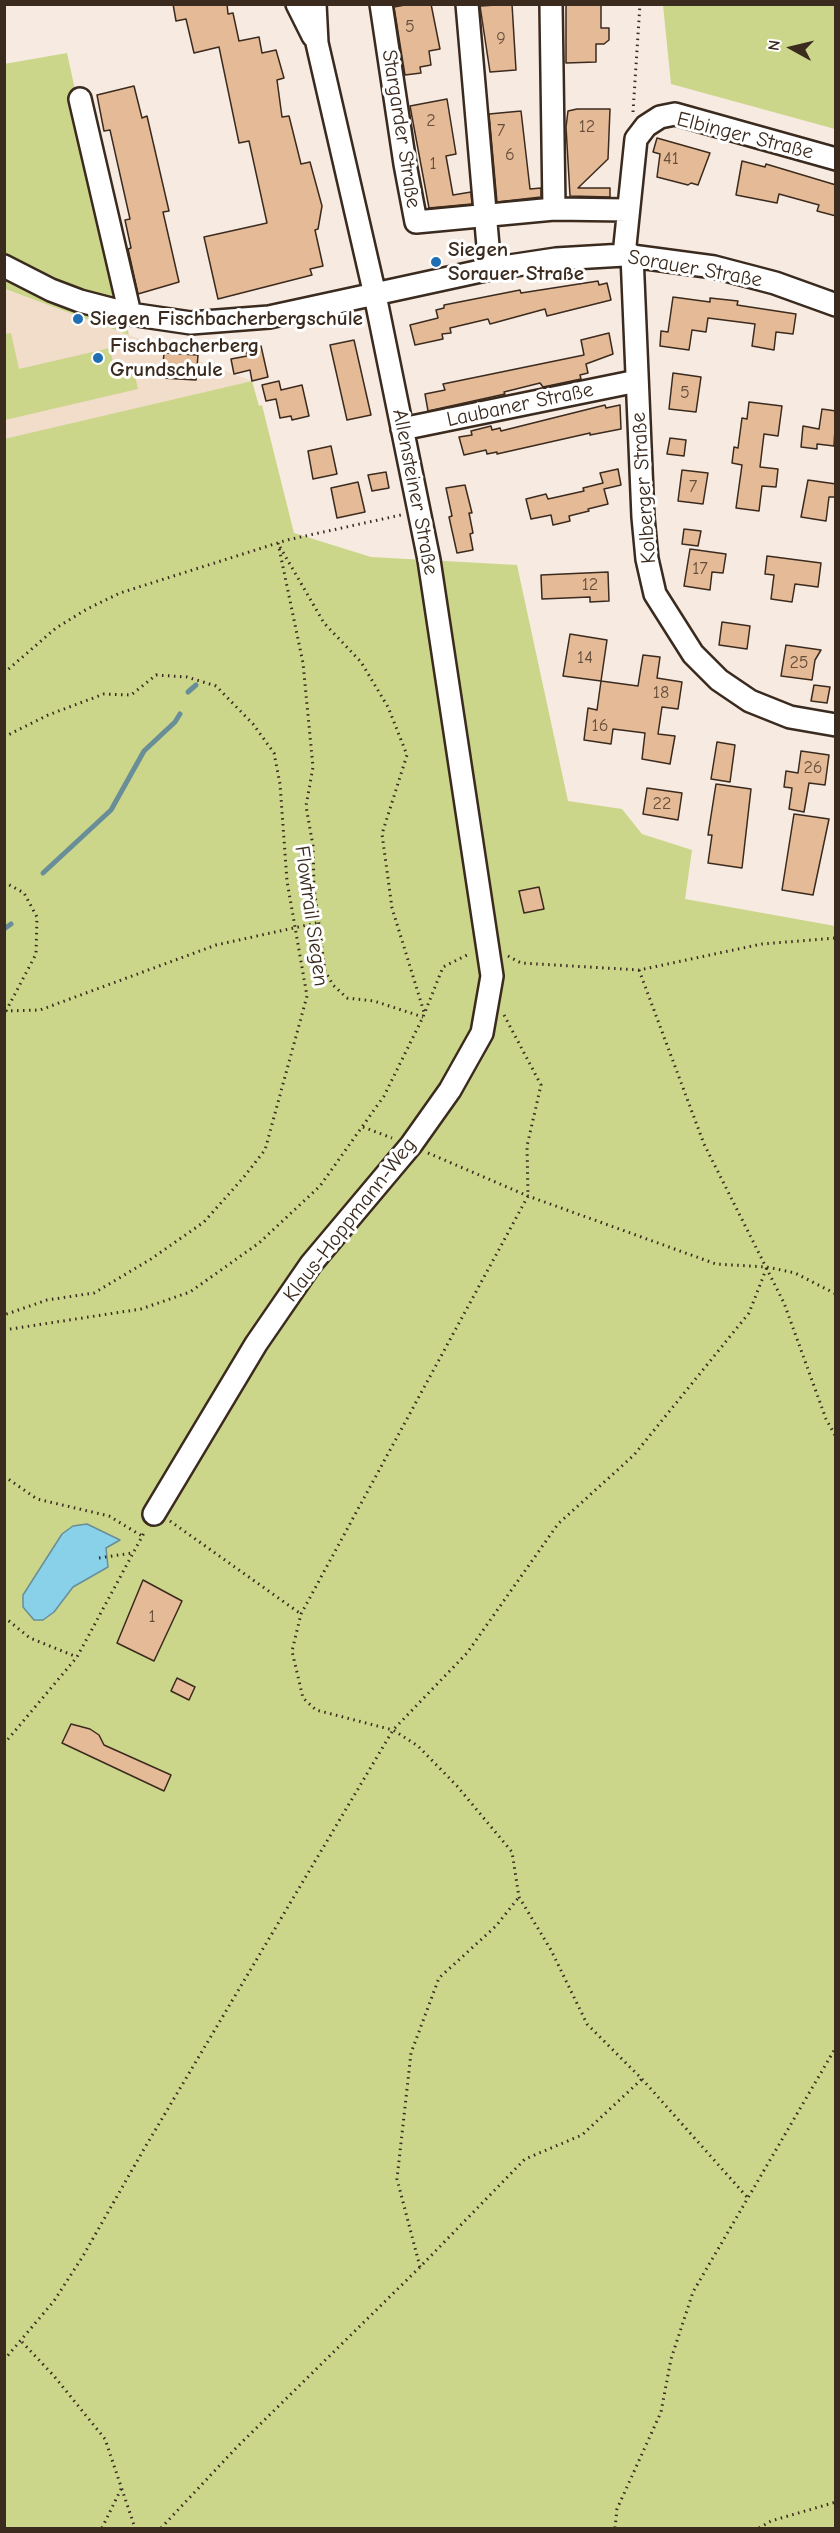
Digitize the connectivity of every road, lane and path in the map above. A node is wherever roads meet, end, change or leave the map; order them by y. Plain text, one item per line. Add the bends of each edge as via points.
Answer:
1 (297, 4) edge
2 (315, 4) edge
3 (381, 4) edge
4 (467, 4) edge
5 (551, 4) edge
6 (640, 4) edge
7 (317, 43) junction
8 (80, 99) dead end
9 (645, 126) junction
10 (836, 159) edge
11 (554, 208) junction
12 (627, 210) junction
13 (484, 213) junction
14 (628, 255) junction
15 (4, 266) edge
16 (490, 269) junction
17 (375, 295) junction
18 (836, 305) edge
19 (130, 314) junction
20 (637, 381) junction
21 (402, 429) junction
22 (420, 511) junction
23 (278, 543) junction
24 (4, 673) edge
25 (836, 725) edge
26 (4, 737) edge
27 (4, 882) edge
28 (321, 922) junction
29 (295, 929) junction
30 (836, 938) edge
31 (487, 945) junction
32 (639, 970) junction
33 (502, 1010) dead end
34 (5, 1012) edge
35 (424, 1015) junction
36 (363, 1127) junction
37 (411, 1145) junction
38 (528, 1196) junction
39 (767, 1267) junction
40 (836, 1294) edge
41 (4, 1315) edge
42 (4, 1330) edge
43 (836, 1437) edge
44 (4, 1476) edge
45 (155, 1512) junction
46 (142, 1536) junction
47 (133, 1553) junction
48 (99, 1558) dead end
49 (301, 1614) junction
50 (4, 1617) edge
51 (77, 1657) junction
52 (393, 1730) junction
53 (4, 1744) edge
54 (519, 1897) junction
55 (836, 2047) edge
56 (642, 2079) junction
57 (747, 2197) junction
58 (420, 2267) junction
59 (22, 2342) junction
60 (4, 2360) edge
61 (122, 2486) junction
62 (836, 2502) edge
63 (102, 2529) edge
64 (135, 2529) edge
65 (161, 2529) edge
66 (615, 2529) edge
67 (759, 2529) edge

1 - 7 street, Allensteiner Straße
2 - 7 street, Allensteiner Straße
3 - 13 street, Stargarder Straße via 416,222
4 - 13 street
5 - 11 street
6 - 9 path via 633,116
7 - 17 street, Allensteiner Straße
8 - 19 street
9 - 10 street, Elbinger Straße via 675,114
9 - 12 street, Elbinger Straße via 636,138
11 - 12 street, Stargarder Straße
11 - 13 street, Stargarder Straße
12 - 14 street, Elbinger Straße
13 - 16 street
14 - 16 street, Sorauer Straße via 556,259
14 - 18 street, Sorauer Straße via 714,267
14 - 20 street, Kolberger Straße
15 - 19 street, Sorauer Straße via 51,290
16 - 17 street, Sorauer Straße
17 - 19 street, Sorauer Straße via 269,317 209,323
17 - 21 street, Allensteiner Straße
20 - 21 street, Laubaner Straße
20 - 25 street, Kolberger Straße via 643,518 655,594 693,654 719,680 750,701 790,717
21 - 22 street, Allensteiner Straße
22 - 23 path
22 - 31 street, Allensteiner Straße
23 - 24 path via 120,593 56,628
23 - 28 path via 303,663 313,767 306,806
23 - 35 path via 324,623 361,662 388,707 407,755 382,834 392,908
26 - 29 path, Flowtrail Siegen via 104,694 131,695 156,675 187,677 216,686 253,724 274,753
27 - 34 path via 24,893 37,917 36,954
28 - 29 path
28 - 35 path via 325,971 346,998 374,1001
29 - 34 path via 216,945 40,1010
29 - 41 path, Flowtrail Siegen via 307,996 265,1150 204,1222 151,1259 94,1293 47,1300
30 - 32 path via 762,944
31 - 32 path via 521,963
31 - 35 path via 443,967
31 - 37 street, Klaus-Hoppmann-Weg via 492,976 482,1033 450,1090
32 - 39 path via 704,1144
33 - 38 path via 541,1085 527,1146
35 - 36 path via 384,1096
36 - 37 path
36 - 42 path via 320,1186 259,1244 190,1292 141,1309
37 - 38 path
37 - 45 street, Klaus-Hoppmann-Weg via 311,1264 256,1344
38 - 39 path via 716,1264
38 - 49 path
39 - 40 path via 795,1273
39 - 43 path
39 - 52 path via 749,1313 634,1455 558,1524 467,1653
44 - 46 path via 37,1499 103,1514
45 - 46 path
45 - 49 path
46 - 47 path
47 - 48 path
47 - 51 path
49 - 52 path via 292,1651 303,1698 316,1710
50 - 51 path via 30,1638
51 - 53 path
52 - 54 path via 418,1746 512,1852
52 - 59 path via 83,2256
54 - 56 path via 551,1950 587,2024
54 - 58 path via 496,1926 440,1978 411,2053 397,2179
55 - 57 path
56 - 57 path
56 - 58 path via 582,2135 525,2159
57 - 66 path via 693,2292 671,2360 661,2412 617,2509
58 - 65 path via 237,2447
59 - 60 path
59 - 61 path via 105,2439
61 - 63 path
61 - 64 path
62 - 67 path via 771,2521

